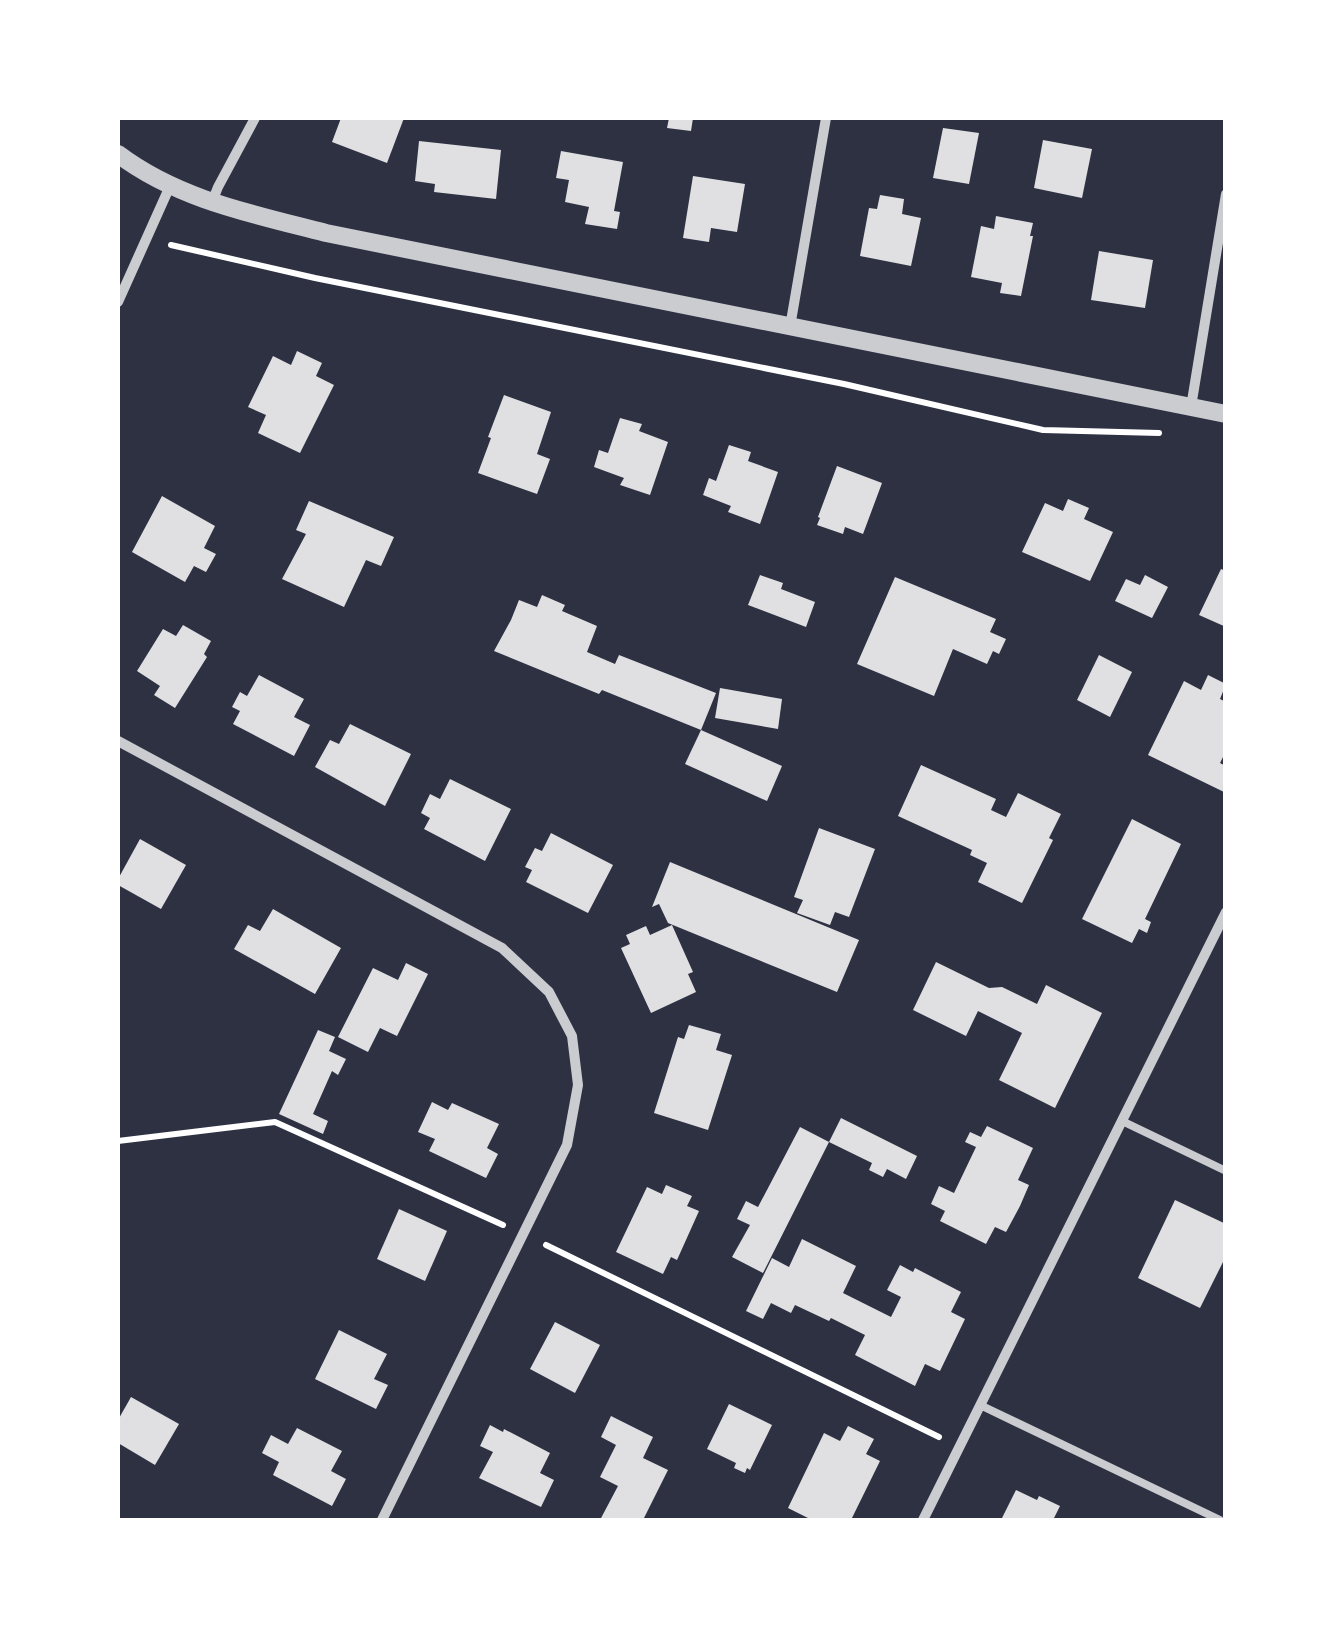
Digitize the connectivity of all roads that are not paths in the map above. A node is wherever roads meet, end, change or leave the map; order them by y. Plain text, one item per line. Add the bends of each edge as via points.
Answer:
1 (256, 118) edge
2 (826, 118) edge
3 (118, 154) edge
4 (170, 186) junction
5 (1226, 194) edge
6 (212, 203) junction
7 (118, 302) edge
8 (790, 327) junction
9 (1191, 407) junction
10 (1226, 414) edge
11 (118, 741) edge
12 (1226, 912) edge
13 (1122, 1121) junction
14 (1226, 1171) edge
15 (980, 1405) junction
16 (382, 1520) edge
17 (923, 1520) edge
18 (1220, 1520) edge

1 - 6 street
2 - 8 street
3 - 4 street
4 - 6 street
4 - 7 street
5 - 9 street
6 - 8 street via 326,233
8 - 9 street
9 - 10 street
11 - 16 street via 502,948 549,992 572,1036 578,1084 566,1145
12 - 13 street
13 - 14 lane
13 - 15 street
15 - 17 street
15 - 18 lane

